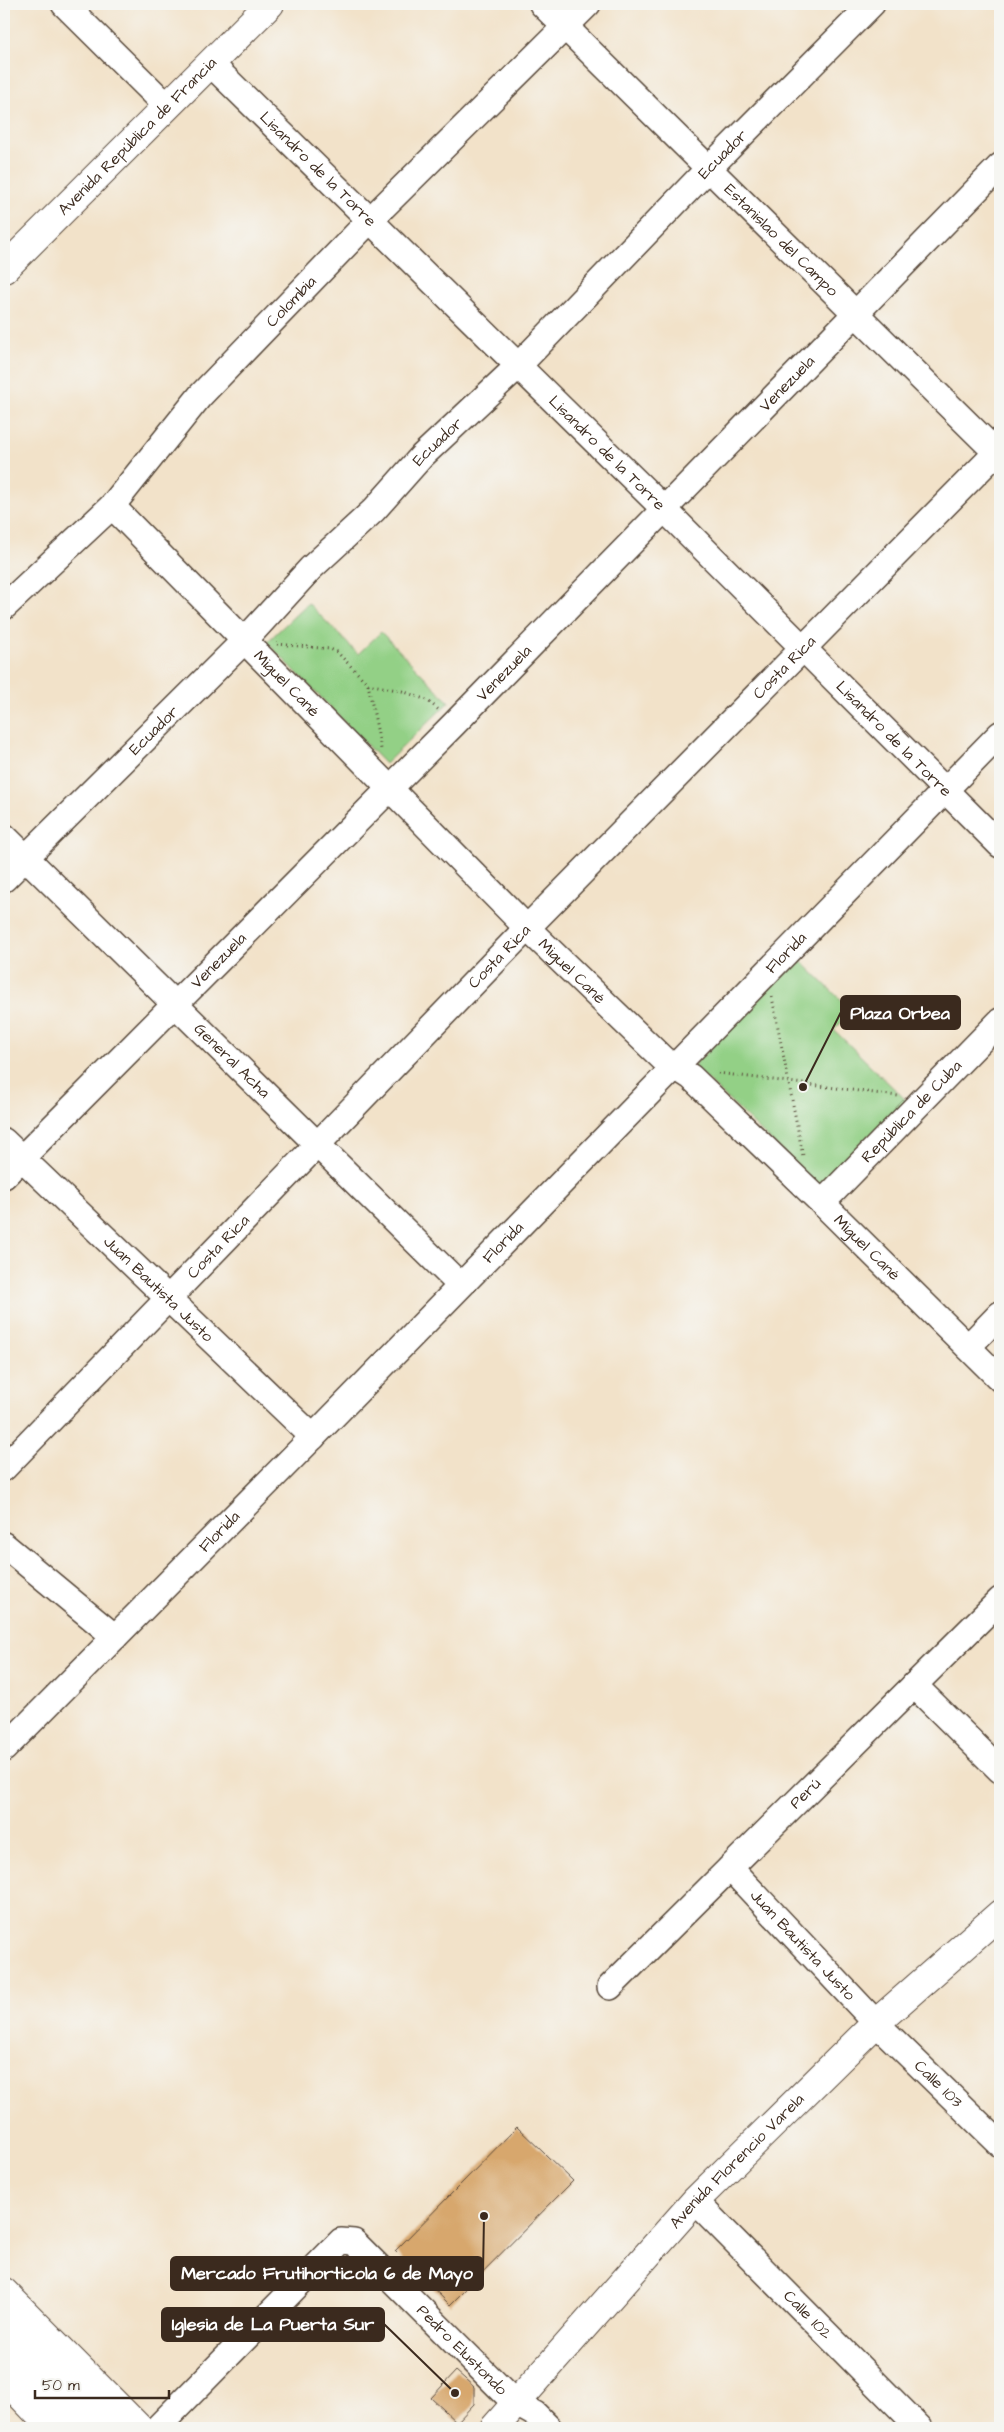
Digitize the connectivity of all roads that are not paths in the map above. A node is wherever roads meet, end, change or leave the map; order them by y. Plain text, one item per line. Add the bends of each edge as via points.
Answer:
1 (64, 4) edge
2 (270, 4) edge
3 (542, 4) edge
4 (588, 4) edge
5 (872, 4) edge
6 (565, 26) junction
7 (211, 64) junction
8 (167, 106) junction
9 (1000, 166) edge
10 (709, 168) junction
11 (369, 221) junction
12 (4, 269) edge
13 (855, 313) junction
14 (518, 366) junction
15 (999, 453) edge
16 (112, 506) junction
17 (663, 508) junction
18 (4, 607) edge
19 (244, 641) junction
20 (802, 649) junction
21 (1000, 734) edge
22 (388, 788) junction
23 (945, 790) junction
24 (4, 836) edge
25 (1000, 845) edge
26 (25, 857) junction
27 (4, 878) edge
28 (527, 928) junction
29 (173, 1004) junction
30 (1000, 1021) edge
31 (674, 1067) junction
32 (317, 1143) junction
33 (9, 1158) edge
34 (816, 1197) junction
35 (460, 1286) junction
36 (168, 1297) junction
37 (1000, 1314) edge
38 (968, 1346) junction
39 (1000, 1379) edge
40 (313, 1437) junction
41 (4, 1468) edge
42 (4, 1545) edge
43 (1000, 1600) edge
44 (115, 1637) junction
45 (914, 1685) junction
46 (4, 1749) edge
47 (1000, 1770) edge
48 (730, 1868) junction
49 (1000, 1914) edge
50 (610, 1987) dead end
51 (876, 2023) junction
52 (1000, 2144) edge
53 (695, 2201) junction
54 (4, 2292) edge
55 (4, 2324) edge
56 (4, 2353) edge
57 (4, 2380) edge
58 (515, 2403) junction
59 (52, 2428) edge
60 (77, 2428) edge
61 (108, 2428) edge
62 (139, 2428) edge
63 (157, 2428) edge
64 (494, 2428) edge
65 (549, 2428) edge
66 (920, 2428) edge

1 - 8 street
2 - 7 main road, Avenida República de Francia
3 - 6 street, Estanislao del Campo
4 - 6 street, Colombia
5 - 10 street, Ecuador
6 - 10 street, Estanislao del Campo
6 - 11 street, Colombia
7 - 8 main road, Avenida República de Francia
7 - 11 street, Lisandro de la Torre
8 - 12 main road, Avenida República de Francia
9 - 13 street, Venezuela
10 - 13 street, Estanislao del Campo
10 - 14 street, Ecuador
11 - 14 street, Lisandro de la Torre
11 - 16 street, Colombia via 200,396
13 - 15 street, Estanislao del Campo
13 - 17 street, Venezuela
14 - 17 street, Lisandro de la Torre
14 - 19 street, Ecuador via 422,456 374,510 311,568
15 - 20 street, Costa Rica
16 - 18 street, Colombia
16 - 19 street, Miguel Cané
17 - 20 street, Lisandro de la Torre
17 - 22 street, Venezuela
19 - 22 street, Miguel Cané
19 - 26 street, Ecuador
20 - 23 street, Lisandro de la Torre
20 - 28 street, Costa Rica
21 - 23 street, Florida
22 - 28 street, Miguel Cané
22 - 29 street, Venezuela
23 - 25 street, Lisandro de la Torre
23 - 31 street, Florida
24 - 26 street, General Acha
26 - 27 street, Ecuador
26 - 29 street, General Acha
28 - 31 street, Miguel Cané
28 - 32 street, Costa Rica
29 - 32 street, General Acha
29 - 33 street, Venezuela
30 - 34 street, República de Cuba
31 - 34 street, Miguel Cané via 691,1078
31 - 35 street, Florida
32 - 35 street, General Acha
32 - 36 street, Costa Rica
33 - 36 street, Juan Bautista Justo
34 - 38 street, Miguel Cané
35 - 40 street, Florida
36 - 40 street, Juan Bautista Justo
36 - 41 street, Costa Rica
37 - 38 street
38 - 39 street, Miguel Cané
40 - 44 street, Florida
42 - 44 street
43 - 45 street, Perú
44 - 46 street, Florida
45 - 47 street
45 - 48 street, Perú
48 - 50 street, Perú
48 - 51 street, Juan Bautista Justo
49 - 51 main road, Avenida Florencio Varela
51 - 52 street, Calle 103
51 - 53 main road, Avenida Florencio Varela
53 - 58 main road, Avenida Florencio Varela
53 - 66 street, Calle 102
54 - 62 main road
55 - 61 street
56 - 60 street
57 - 59 main road
58 - 63 street, Pedro Elustondo via 354,2242 341,2241
58 - 64 main road, Avenida Florencio Varela
58 - 65 street, Pedro Elustondo via 535,2414

